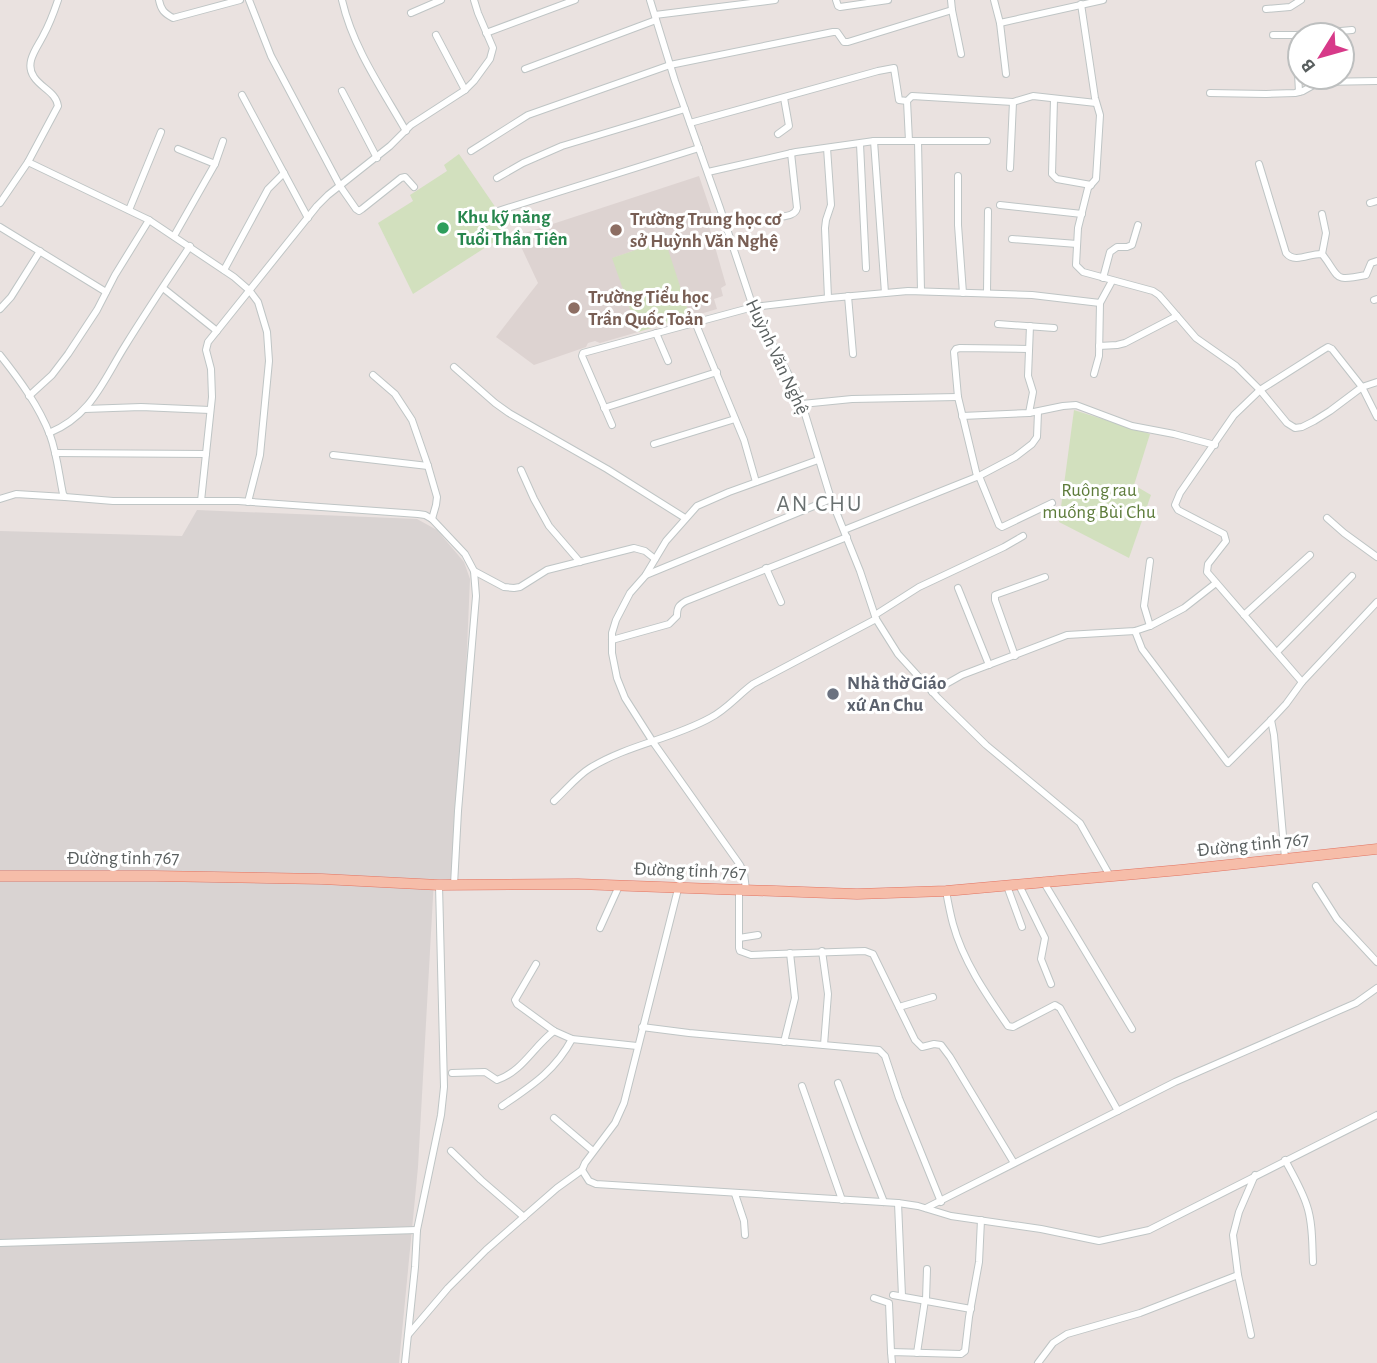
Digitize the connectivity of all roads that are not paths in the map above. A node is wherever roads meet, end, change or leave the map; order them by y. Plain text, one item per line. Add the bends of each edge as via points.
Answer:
1 (58, 0) edge
2 (159, 0) edge
3 (240, 0) edge
4 (249, 0) edge
5 (342, 0) edge
6 (441, 0) edge
7 (474, 0) edge
8 (575, 0) edge
9 (650, 0) edge
10 (775, 0) edge
11 (836, 0) edge
12 (888, 0) edge
13 (951, 0) edge
14 (994, 0) edge
15 (1102, 0) edge
16 (1301, 0) edge
17 (1081, 4) junction
18 (1266, 9) dead end
19 (952, 10) junction
20 (411, 13) dead end
21 (656, 18) junction
22 (1000, 23) junction
23 (486, 33) junction
24 (436, 35) dead end
25 (1273, 35) dead end
26 (1286, 35) edge
27 (961, 54) dead end
28 (670, 65) junction
29 (525, 69) dead end
30 (1006, 74) dead end
31 (1377, 81) edge
32 (342, 90) dead end
33 (465, 90) junction
34 (1299, 92) joint
35 (1210, 93) dead end
36 (242, 94) dead end
37 (784, 98) junction
38 (1054, 99) junction
39 (907, 101) junction
40 (1013, 102) junction
41 (1096, 103) junction
42 (685, 109) junction
43 (690, 123) junction
44 (406, 131) junction
45 (161, 132) dead end
46 (778, 134) dead end
47 (223, 141) dead end
48 (874, 141) junction
49 (909, 141) junction
50 (918, 141) junction
51 (987, 141) dead end
52 (860, 144) junction
53 (699, 148) junction
54 (827, 148) junction
55 (178, 149) dead end
56 (471, 151) dead end
57 (791, 153) junction
58 (377, 158) junction
59 (29, 162) junction
60 (215, 164) junction
61 (1259, 164) dead end
62 (1010, 167) dead end
63 (708, 172) junction
64 (284, 173) junction
65 (958, 176) dead end
66 (497, 178) dead end
67 (1091, 185) junction
68 (340, 186) junction
69 (0, 187) edge
70 (414, 187) dead end
71 (9, 192) junction
72 (0, 203) edge
73 (1000, 205) dead end
74 (129, 210) junction
75 (988, 211) dead end
76 (498, 212) dead end
77 (1082, 214) junction
78 (1322, 214) dead end
79 (308, 218) junction
80 (775, 218) dead end
81 (149, 220) junction
82 (1138, 225) dead end
83 (0, 227) edge
84 (174, 236) junction
85 (1012, 239) dead end
86 (1077, 244) junction
87 (190, 246) junction
88 (40, 251) junction
89 (1322, 254) junction
90 (1377, 261) edge
91 (866, 268) dead end
92 (224, 270) junction
93 (1103, 278) junction
94 (1112, 281) junction
95 (163, 288) junction
96 (249, 290) junction
97 (921, 291) junction
98 (106, 292) junction
99 (962, 292) junction
100 (885, 293) junction
101 (986, 293) junction
102 (848, 296) junction
103 (828, 298) junction
104 (1100, 303) junction
105 (752, 307) junction
106 (0, 309) edge
107 (1177, 316) junction
108 (695, 323) junction
109 (998, 324) dead end
110 (1030, 326) junction
111 (1054, 328) dead end
112 (217, 331) junction
113 (656, 333) junction
114 (1099, 346) junction
115 (1029, 349) junction
116 (853, 354) dead end
117 (0, 355) edge
118 (668, 361) dead end
119 (454, 367) dead end
120 (717, 372) junction
121 (1094, 374) dead end
122 (373, 375) dead end
123 (1377, 382) edge
124 (1362, 387) junction
125 (1260, 390) junction
126 (29, 396) junction
127 (958, 397) junction
128 (802, 404) junction
129 (604, 408) junction
130 (85, 409) junction
131 (211, 410) junction
132 (1038, 412) junction
133 (1029, 414) junction
134 (962, 416) junction
135 (1377, 417) edge
136 (735, 419) junction
137 (612, 425) dead end
138 (49, 433) junction
139 (654, 443) dead end
140 (1215, 445) junction
141 (55, 453) junction
142 (206, 454) junction
143 (333, 455) dead end
144 (818, 460) junction
145 (428, 466) junction
146 (521, 470) dead end
147 (978, 476) junction
148 (756, 482) junction
149 (65, 497) junction
150 (0, 499) edge
151 (831, 499) junction
152 (201, 501) junction
153 (248, 502) junction
154 (1052, 503) dead end
155 (685, 518) junction
156 (1327, 518) dead end
157 (432, 519) junction
158 (845, 533) junction
159 (1023, 536) dead end
160 (1311, 555) dead end
161 (1377, 557) edge
162 (654, 559) junction
163 (1150, 561) dead end
164 (580, 562) junction
165 (766, 568) junction
166 (474, 571) junction
167 (645, 576) junction
168 (1352, 576) dead end
169 (1045, 577) dead end
170 (1216, 583) junction
171 (958, 588) dead end
172 (781, 602) dead end
173 (1377, 602) edge
174 (1244, 615) junction
175 (876, 617) junction
176 (1150, 626) junction
177 (1135, 631) junction
178 (612, 640) junction
179 (1277, 652) junction
180 (1014, 656) junction
181 (989, 665) junction
182 (1302, 682) junction
183 (932, 692) junction
184 (1271, 720) junction
185 (653, 742) junction
186 (554, 801) dead end
187 (1377, 849) edge
188 (1285, 858) junction
189 (0, 876) edge
190 (1110, 876) junction
191 (1043, 881) junction
192 (439, 885) junction
193 (454, 885) junction
194 (1019, 885) junction
195 (618, 886) junction
196 (1007, 886) junction
197 (1316, 886) dead end
198 (678, 889) junction
199 (743, 890) junction
200 (946, 891) junction
201 (1022, 927) dead end
202 (600, 928) dead end
203 (758, 935) dead end
204 (739, 937) junction
205 (822, 951) junction
206 (790, 953) junction
207 (1377, 962) edge
208 (536, 964) dead end
209 (1051, 984) dead end
210 (1377, 988) edge
211 (933, 997) dead end
212 (899, 1007) junction
213 (642, 1027) junction
214 (1132, 1029) dead end
215 (554, 1031) junction
216 (572, 1039) junction
217 (784, 1042) junction
218 (824, 1045) junction
219 (637, 1046) junction
220 (452, 1073) dead end
221 (838, 1083) dead end
222 (802, 1086) dead end
223 (502, 1106) dead end
224 (1118, 1111) junction
225 (1377, 1115) edge
226 (554, 1118) dead end
227 (451, 1151) dead end
228 (593, 1151) junction
229 (1285, 1160) junction
230 (1014, 1163) junction
231 (582, 1170) junction
232 (1255, 1175) junction
233 (734, 1194) junction
234 (842, 1200) junction
235 (884, 1202) junction
236 (941, 1202) junction
237 (898, 1203) junction
238 (926, 1208) junction
239 (524, 1217) junction
240 (981, 1220) junction
241 (417, 1230) junction
242 (745, 1235) dead end
243 (0, 1243) edge
244 (1313, 1262) dead end
245 (927, 1269) dead end
246 (1238, 1275) junction
247 (893, 1296) dead end
248 (902, 1296) junction
249 (874, 1298) dead end
250 (926, 1300) junction
251 (971, 1309) junction
252 (1251, 1335) dead end
253 (407, 1337) junction
254 (891, 1352) junction
255 (917, 1353) junction
256 (405, 1363) edge
257 (892, 1363) edge
258 (1038, 1363) edge

1 - 59 street via 31,66 34,78 55,97 58,106
2 - 3 street via 163,13 173,18
4 - 68 street via 271,55
5 - 44 street via 360,50
6 - 20 street
7 - 23 street
8 - 23 street
9 - 21 street, Huỳnh Văn Nghệ
10 - 21 street
11 - 12 street via 840,7
13 - 19 street
14 - 22 street
15 - 17 street
16 - 18 street via 1290,7
17 - 22 street
17 - 41 street
19 - 27 street
19 - 28 street via 848,42 833,32
21 - 28 street, Huỳnh Văn Nghệ
21 - 29 street
22 - 30 street
23 - 33 street via 493,48 490,59
24 - 33 street
25 - 26 street
28 - 42 street, Huỳnh Văn Nghệ
28 - 56 street via 528,115
31 - 34 street via 1319,82
32 - 58 street
33 - 44 street
34 - 35 street
36 - 64 street
37 - 39 street via 894,68 898,100
37 - 43 street
37 - 46 street via 789,125
38 - 40 street via 1033,96
38 - 41 street
38 - 67 street via 1052,174 1056,179
39 - 40 street via 916,96
39 - 49 street
40 - 62 street
41 - 67 street via 1100,111 1096,179
42 - 43 street, Huỳnh Văn Nghệ
42 - 66 street via 562,146
43 - 53 street, Huỳnh Văn Nghệ
44 - 58 street
45 - 74 street
47 - 60 street
48 - 49 street
48 - 52 street
48 - 100 street
49 - 50 street
50 - 51 street
50 - 97 street
52 - 54 street
52 - 91 street
53 - 63 street, Huỳnh Văn Nghệ
53 - 76 street
54 - 57 street
54 - 103 street via 831,205 825,228
55 - 60 street
57 - 63 street
57 - 80 street via 797,208
58 - 68 street
59 - 71 street
59 - 74 street
60 - 84 street
61 - 89 street via 1286,253 1294,259
63 - 105 street, Huỳnh Văn Nghệ
64 - 79 street
64 - 92 street via 268,189
65 - 99 street
67 - 77 street
68 - 70 street via 359,211 401,178
68 - 79 street
69 - 71 street
71 - 72 street
73 - 77 street
74 - 81 street
75 - 101 street
77 - 86 street
78 - 89 street via 1326,233
79 - 96 street
81 - 84 street
81 - 98 street
82 - 93 street via 1132,245 1110,252
83 - 88 street
84 - 87 street
85 - 86 street
86 - 93 street via 1078,269
87 - 92 street
87 - 95 street
88 - 98 street
88 - 106 street
89 - 90 street via 1343,279 1366,275 1371,262
92 - 96 street
93 - 94 street
94 - 104 street
94 - 107 street via 1153,290
95 - 112 street
95 - 130 street
96 - 112 street
96 - 153 street via 264,318 269,361 260,455
97 - 99 street
97 - 100 street
98 - 126 street via 68,354
99 - 101 street
100 - 102 street
101 - 104 street
102 - 103 street
102 - 116 street
103 - 105 street
104 - 114 street
105 - 108 street
105 - 128 street, Huỳnh Văn Nghệ
107 - 114 street via 1125,343
107 - 125 street via 1196,338
108 - 113 street
108 - 120 street
109 - 110 street
110 - 111 street
110 - 115 street
112 - 131 street via 206,346 212,376
113 - 118 street
113 - 129 street via 583,353
114 - 121 street
115 - 127 street via 956,349
115 - 133 street via 1033,392
117 - 126 street
119 - 155 street via 509,413
120 - 129 street
120 - 136 street
122 - 145 street via 411,416
123 - 124 street
124 - 125 street via 1314,421 1295,428
124 - 125 street via 1328,347
124 - 135 street
125 - 140 street via 1234,415
126 - 138 street
127 - 128 street
127 - 134 street
128 - 144 street, Huỳnh Văn Nghệ
129 - 137 street
130 - 131 street
130 - 138 street
131 - 142 street
132 - 133 street
132 - 140 street via 1076,405 1132,426
132 - 147 street via 1039,431 1032,444
133 - 134 street
134 - 147 street
136 - 139 street
136 - 148 street
138 - 141 street
140 - 170 street via 1175,505 1226,537 1207,568
141 - 142 street
141 - 149 street
142 - 152 street
143 - 145 street
144 - 148 street
144 - 151 street, Huỳnh Văn Nghệ
145 - 157 street via 437,497
146 - 164 street via 549,526
147 - 154 street via 1002,527
147 - 158 street
148 - 155 street via 701,503
149 - 150 street via 16,494
149 - 152 street
151 - 158 street, Huỳnh Văn Nghệ
151 - 167 street
152 - 153 street
153 - 157 street via 418,514
155 - 162 street
156 - 161 street
157 - 166 street via 465,554
158 - 165 street
158 - 175 street, Huỳnh Văn Nghệ
159 - 175 street via 919,587
160 - 174 street
162 - 164 street via 634,548
162 - 167 street
163 - 176 street via 1144,607
164 - 166 street via 547,570 514,588
165 - 172 street
165 - 178 street via 680,605 669,624
166 - 193 street via 477,596
167 - 178 street via 616,620
168 - 179 street
169 - 180 street via 995,595
170 - 174 street
170 - 176 street
171 - 181 street
173 - 182 street
174 - 179 street
175 - 183 street, Huỳnh Văn Nghệ via 898,654
175 - 185 street via 752,684 709,719
176 - 177 street
177 - 180 street via 1067,635
177 - 184 street via 1142,649 1226,762
178 - 185 street via 625,698
179 - 182 street
180 - 181 street
181 - 183 street
182 - 184 street
183 - 190 street, Huỳnh Văn Nghệ via 986,745 1080,823
184 - 188 street
185 - 186 street via 592,767
185 - 199 street via 740,865
187 - 188 main road, Đường tỉnh 767
188 - 190 main road, Đường tỉnh 767
189 - 192 main road, Đường tỉnh 767 via 322,879
190 - 191 main road, Đường tỉnh 767
191 - 194 main road, Đường tỉnh 767
191 - 214 street
192 - 193 main road, Đường tỉnh 767
192 - 241 street via 444,1087
193 - 195 main road, Đường tỉnh 767
194 - 196 main road, Đường tỉnh 767
194 - 209 street via 1045,938 1041,959
195 - 198 main road, Đường tỉnh 767
195 - 202 street
196 - 200 main road, Đường tỉnh 767
196 - 201 street
197 - 207 street via 1337,919
198 - 199 main road, Đường tỉnh 767
198 - 213 street
199 - 200 main road, Đường tỉnh 767
199 - 204 street
200 - 224 street via 953,925 975,976 1008,1026 1055,1005 1060,1008
203 - 204 street
204 - 206 street via 743,953
205 - 206 street
205 - 212 street via 870,951
205 - 218 street via 828,994
206 - 217 street via 795,998
208 - 215 street via 515,1002
210 - 224 street via 1356,1003
211 - 212 street
212 - 230 street via 922,1047 941,1045 950,1057
213 - 217 street
213 - 219 street
215 - 216 street
215 - 220 street via 503,1078 497,1080 485,1072
216 - 219 street
216 - 223 street via 544,1076
217 - 218 street
218 - 236 street via 878,1050 885,1056
219 - 228 street via 624,1103 615,1124
221 - 235 street
222 - 234 street
224 - 230 street
225 - 229 street
226 - 228 street
227 - 239 street
228 - 231 street
229 - 232 street
229 - 244 street via 1308,1208
230 - 236 street
231 - 233 street via 596,1184
231 - 239 street
232 - 240 street via 1149,1230 1099,1241
232 - 246 street via 1233,1235
233 - 234 street
233 - 242 street
234 - 235 street
235 - 237 street
236 - 238 street
237 - 238 street
237 - 248 street
238 - 240 street
239 - 253 street via 448,1288
240 - 251 street
241 - 243 street
241 - 253 street
245 - 250 street
246 - 252 street
246 - 258 street via 1140,1313 1068,1334 1053,1343
247 - 248 street
248 - 250 street
249 - 254 street via 889,1303
250 - 251 street
250 - 255 street
251 - 255 street via 963,1353
253 - 256 street
254 - 255 street
254 - 257 street

